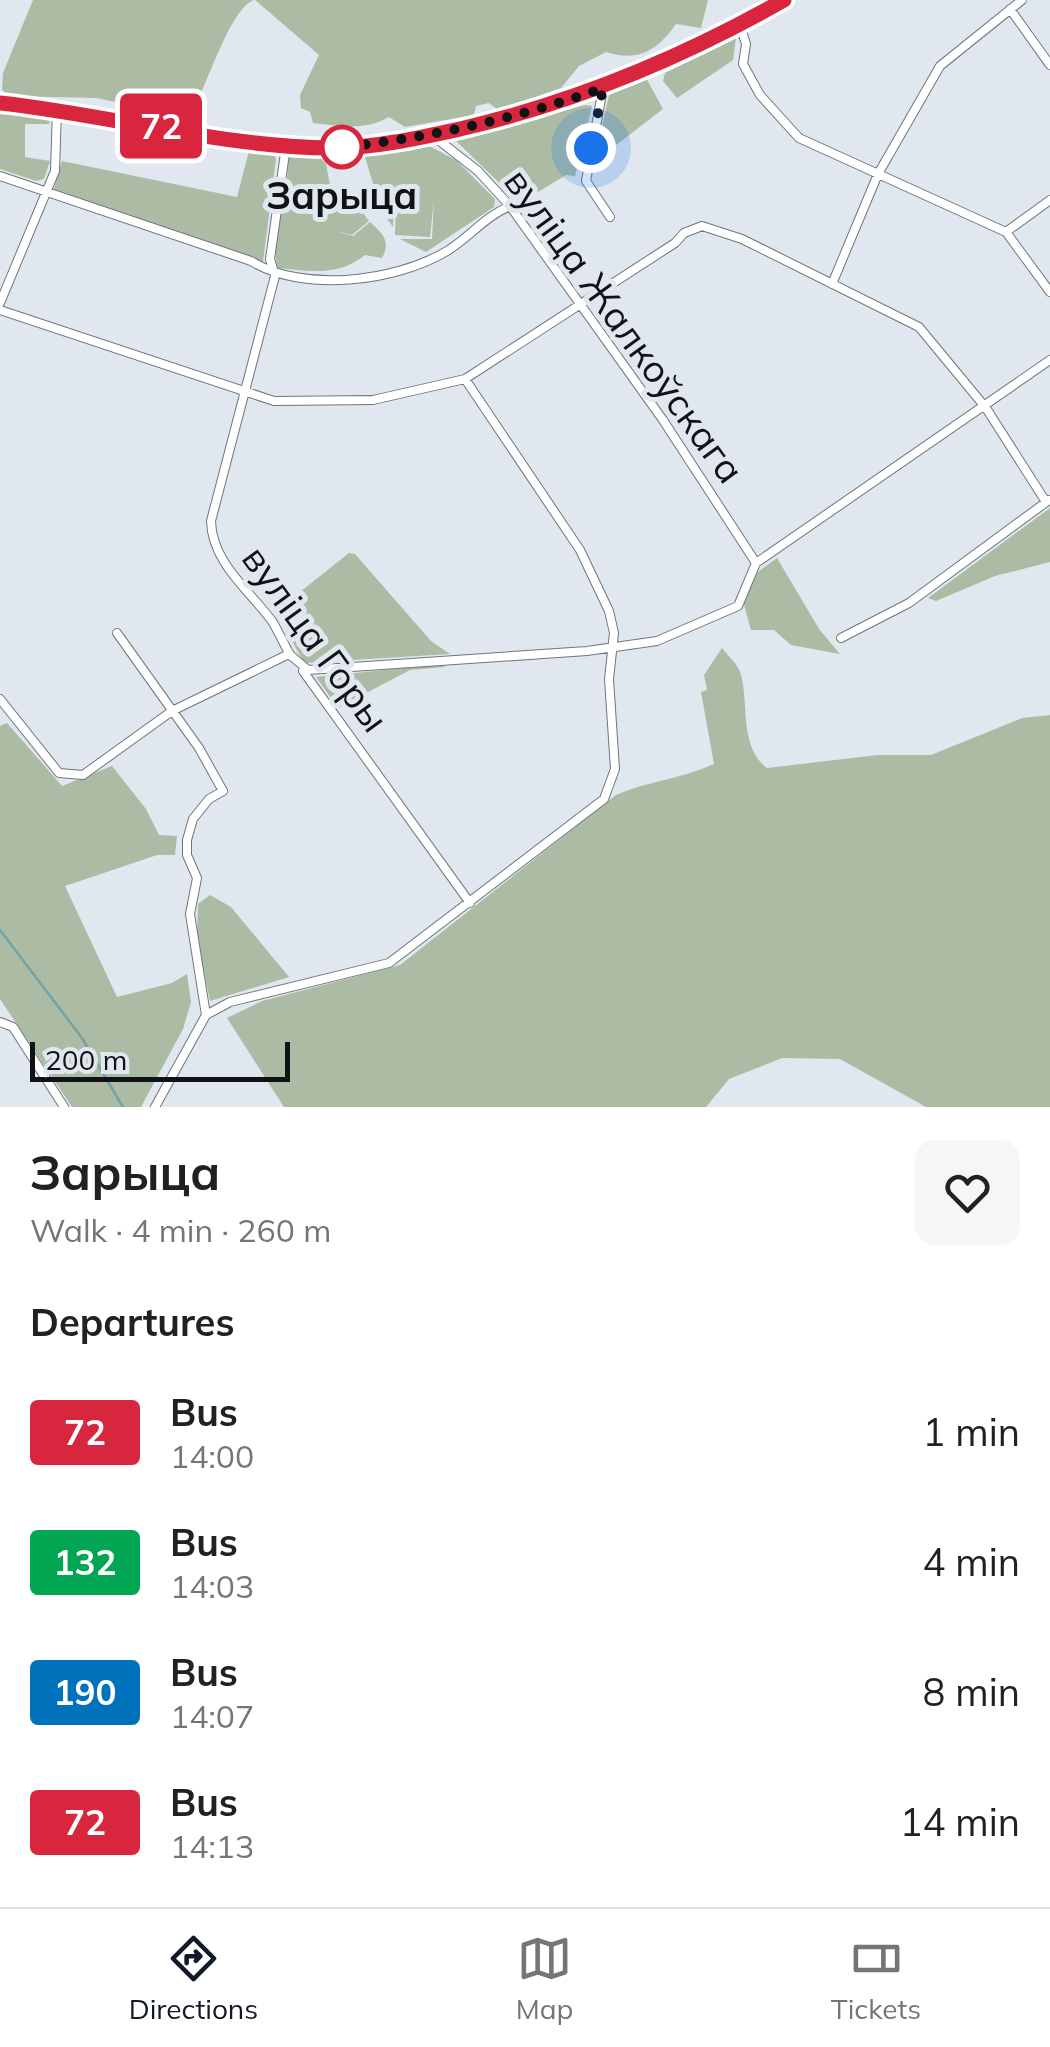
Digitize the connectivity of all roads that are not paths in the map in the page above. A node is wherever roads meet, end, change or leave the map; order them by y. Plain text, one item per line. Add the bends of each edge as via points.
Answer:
1 (784, 0) edge
2 (1022, 0) edge
3 (1010, 9) junction
4 (740, 25) junction
5 (1050, 64) edge
6 (603, 88) junction
7 (0, 103) edge
8 (57, 110) junction
9 (432, 135) junction
10 (286, 146) junction
11 (878, 174) junction
12 (0, 176) edge
13 (47, 191) junction
14 (1050, 200) edge
15 (510, 206) junction
16 (610, 218) dead end
17 (1006, 232) junction
18 (275, 276) junction
19 (832, 284) junction
20 (1050, 292) edge
21 (0, 302) edge
22 (579, 306) junction
23 (0, 310) edge
24 (1050, 360) edge
25 (466, 379) junction
26 (244, 394) junction
27 (986, 408) junction
28 (1048, 500) edge
29 (756, 563) junction
30 (117, 633) dead end
31 (841, 638) dead end
32 (613, 645) junction
33 (289, 654) junction
34 (0, 699) edge
35 (172, 711) junction
36 (470, 903) junction
37 (206, 1016) junction
38 (0, 1022) edge
39 (64, 1107) edge
40 (155, 1107) edge

1 - 4 street
2 - 3 street
3 - 5 street
3 - 11 street via 940,66
4 - 6 street
4 - 11 street via 743,64 784,122 815,148
6 - 9 street
6 - 16 street via 586,182
7 - 8 street
8 - 10 street
8 - 13 street via 58,154
9 - 10 street via 336,148
9 - 15 street, вуліца Жалкоўскага
10 - 18 street, вуліца Горы via 270,259
11 - 17 street
11 - 19 street
12 - 13 street
13 - 18 street
13 - 21 street
14 - 17 street
15 - 18 street via 489,214 446,251 396,270 360,277
15 - 22 street, вуліца Жалкоўскага
17 - 20 street
18 - 26 street, вуліца Горы
19 - 22 street via 702,226
19 - 27 street via 919,327
22 - 25 street
22 - 29 street, вуліца Жалкоўскага
23 - 26 street
24 - 27 street
25 - 26 street via 372,400 274,402
25 - 32 street via 580,550 610,611
26 - 33 street, вуліца Горы via 211,520 212,540
27 - 28 street
27 - 29 street
28 - 31 street via 909,603
29 - 32 street via 738,606 657,641
30 - 35 street
32 - 33 street via 308,670
32 - 36 street via 608,679 616,768 604,799
33 - 35 street
33 - 36 street, вуліца Горы
34 - 35 street via 59,773 72,776 83,775
35 - 37 street via 223,791 192,819 187,840 197,878 190,914
36 - 37 street via 389,963 230,1002
37 - 40 street
38 - 39 street via 13,1027

